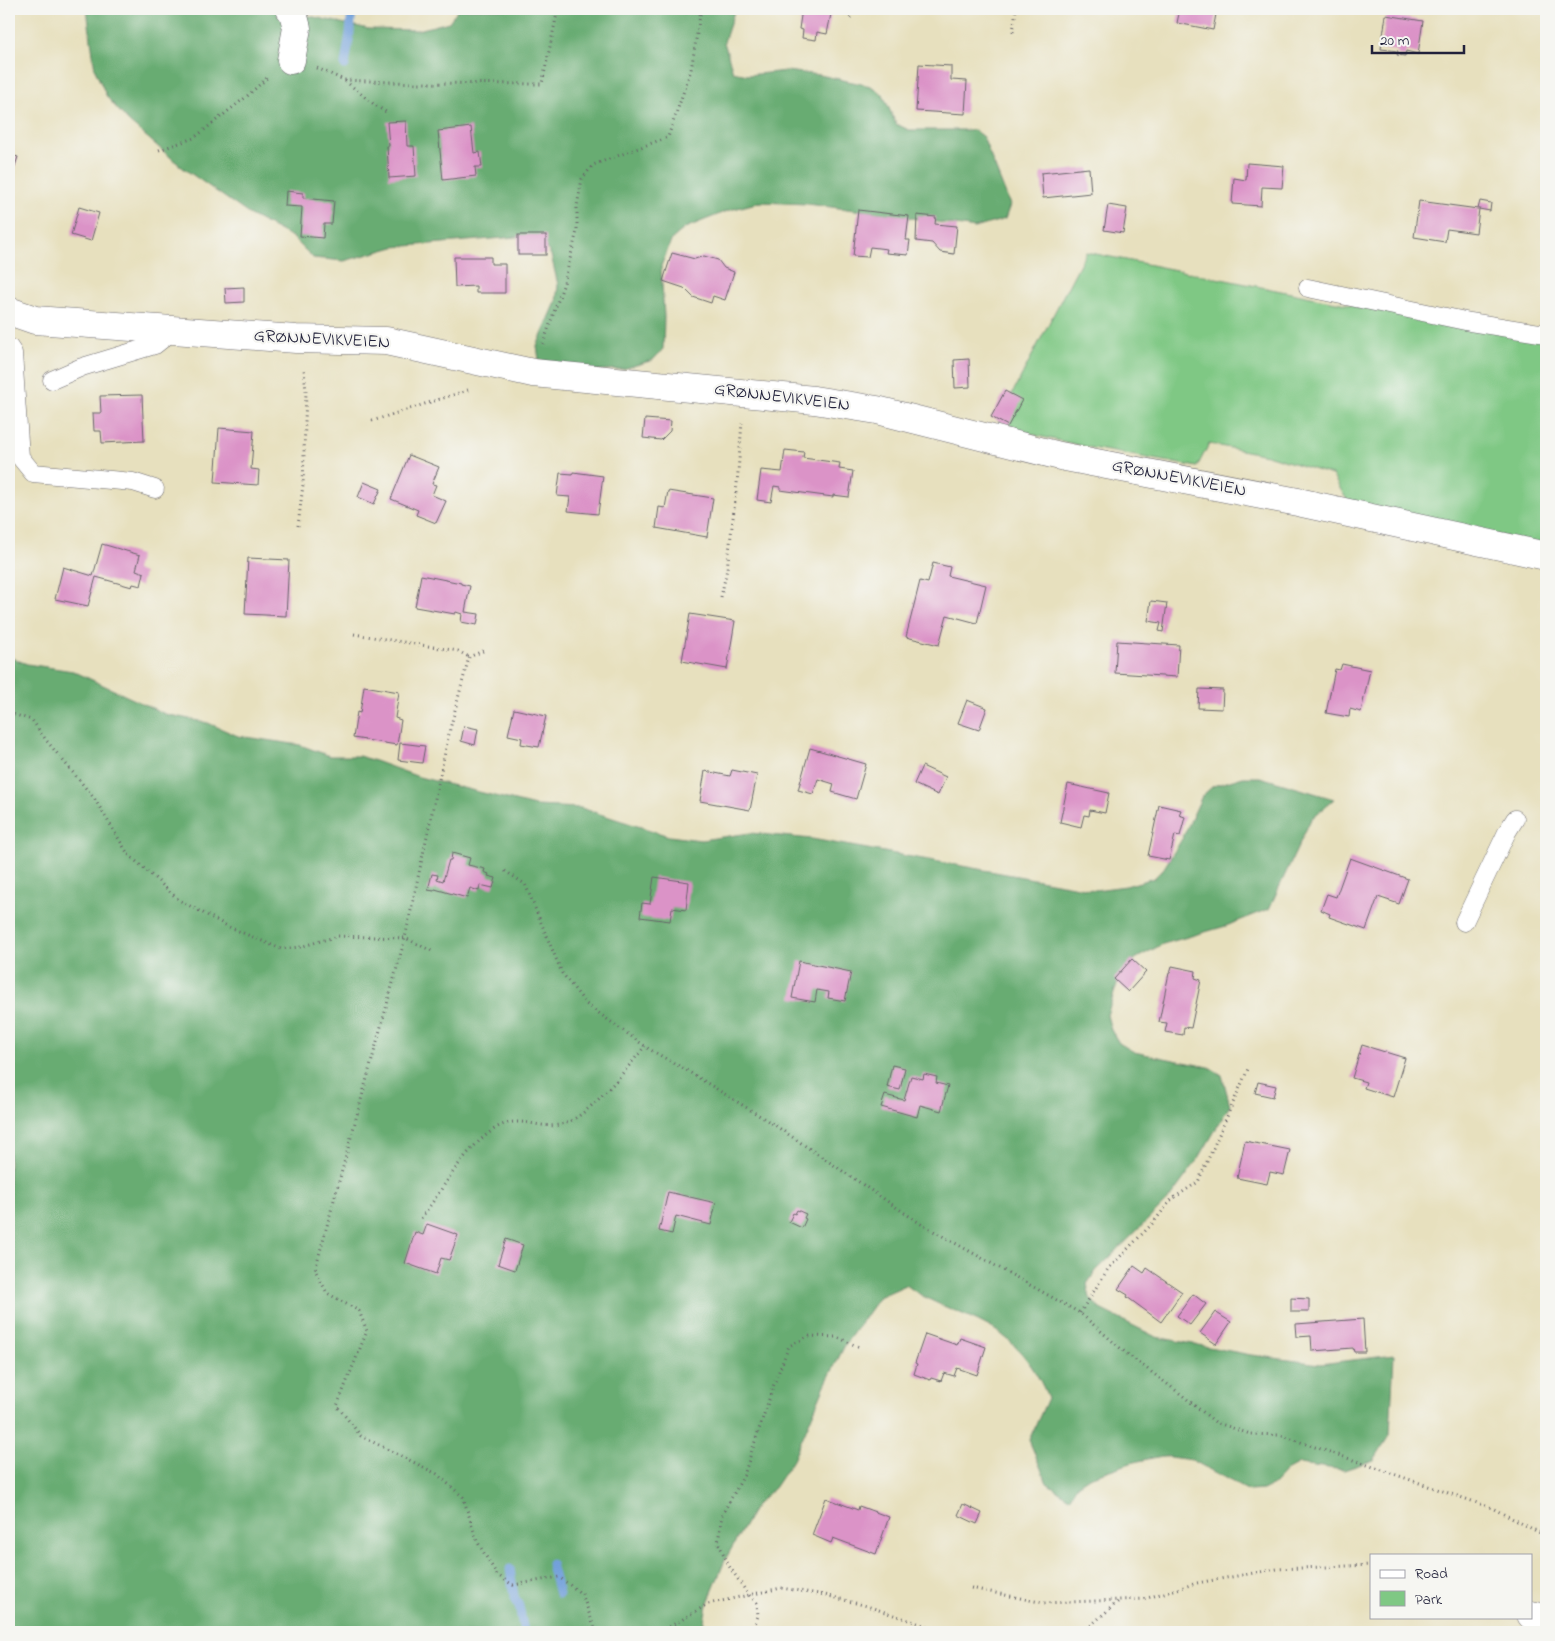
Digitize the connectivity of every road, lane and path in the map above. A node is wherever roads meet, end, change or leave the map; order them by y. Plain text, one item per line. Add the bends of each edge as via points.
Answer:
1 (290, 9) edge
2 (558, 9) edge
3 (701, 9) edge
4 (856, 9) edge
5 (1016, 9) edge
6 (850, 18) dead end
7 (1013, 32) dead end
8 (290, 60) junction
9 (344, 80) junction
10 (386, 112) dead end
11 (159, 150) dead end
12 (1308, 288) dead end
13 (9, 311) edge
14 (174, 330) junction
15 (1546, 334) edge
16 (300, 339) junction
17 (9, 347) edge
18 (533, 373) junction
19 (52, 380) dead end
20 (477, 387) dead end
21 (746, 393) junction
22 (372, 422) dead end
23 (156, 489) dead end
24 (298, 526) dead end
25 (1546, 556) edge
26 (721, 597) dead end
27 (354, 634) dead end
28 (483, 651) dead end
29 (469, 657) junction
30 (9, 713) edge
31 (1515, 819) dead end
32 (505, 871) dead end
33 (1464, 922) dead end
34 (405, 938) junction
35 (432, 951) dead end
36 (645, 1046) junction
37 (1248, 1069) dead end
38 (420, 1218) dead end
39 (1080, 1314) junction
40 (861, 1348) dead end
41 (1546, 1536) edge
42 (1370, 1565) edge
43 (972, 1588) dead end
44 (748, 1594) junction
45 (1121, 1600) junction
46 (1532, 1615) edge
47 (1546, 1618) edge
48 (596, 1632) edge
49 (661, 1632) edge
50 (752, 1632) edge
51 (944, 1632) edge
52 (1083, 1632) edge

1 - 8 street via 297,28
2 - 9 path via 542,84
3 - 18 path via 691,70 668,137 593,164 582,179 576,206 577,231 564,283
4 - 6 path
5 - 7 path
8 - 9 path via 319,68
8 - 11 path via 194,138
9 - 10 path via 370,103
12 - 15 lane via 1470,322
13 - 14 street, GRØNNEVIKVEIEN via 36,320
14 - 16 street, GRØNNEVIKVEIEN
14 - 19 lane via 155,345 82,367
16 - 18 street, GRØNNEVIKVEIEN via 386,341
16 - 24 path via 306,392 303,485
17 - 23 lane via 13,353 20,457 33,473 133,482
18 - 21 street, GRØNNEVIKVEIEN
20 - 22 path
21 - 25 street, GRØNNEVIKVEIEN via 877,410 1060,456 1298,502
21 - 26 path via 727,569
27 - 29 path via 458,651
28 - 29 path
29 - 34 path
30 - 34 path via 32,720 94,798 128,854 179,900 229,927 281,949 300,948 338,936
31 - 33 lane
32 - 36 path via 525,884 562,973 586,1004
34 - 35 path
34 - 48 path via 315,1270 327,1293 359,1311 367,1331 337,1406 361,1436 436,1474 463,1498 477,1540 497,1575 513,1585 559,1577 582,1594
36 - 38 path via 624,1073 575,1118 560,1125 518,1121 498,1127 482,1138 469,1150
36 - 39 path via 773,1124 921,1224
37 - 39 path via 1198,1182 1172,1199 1108,1269
39 - 41 path via 1215,1422 1250,1434 1280,1435 1353,1460 1492,1508
40 - 44 path via 837,1337 810,1336 789,1346 744,1475 722,1515 718,1542
42 - 45 path via 1277,1569 1197,1583 1144,1599
43 - 45 path via 1044,1603
44 - 49 path via 708,1604
44 - 50 path via 757,1603 758,1616
44 - 51 path via 781,1588 825,1595
45 - 52 path
46 - 47 street

